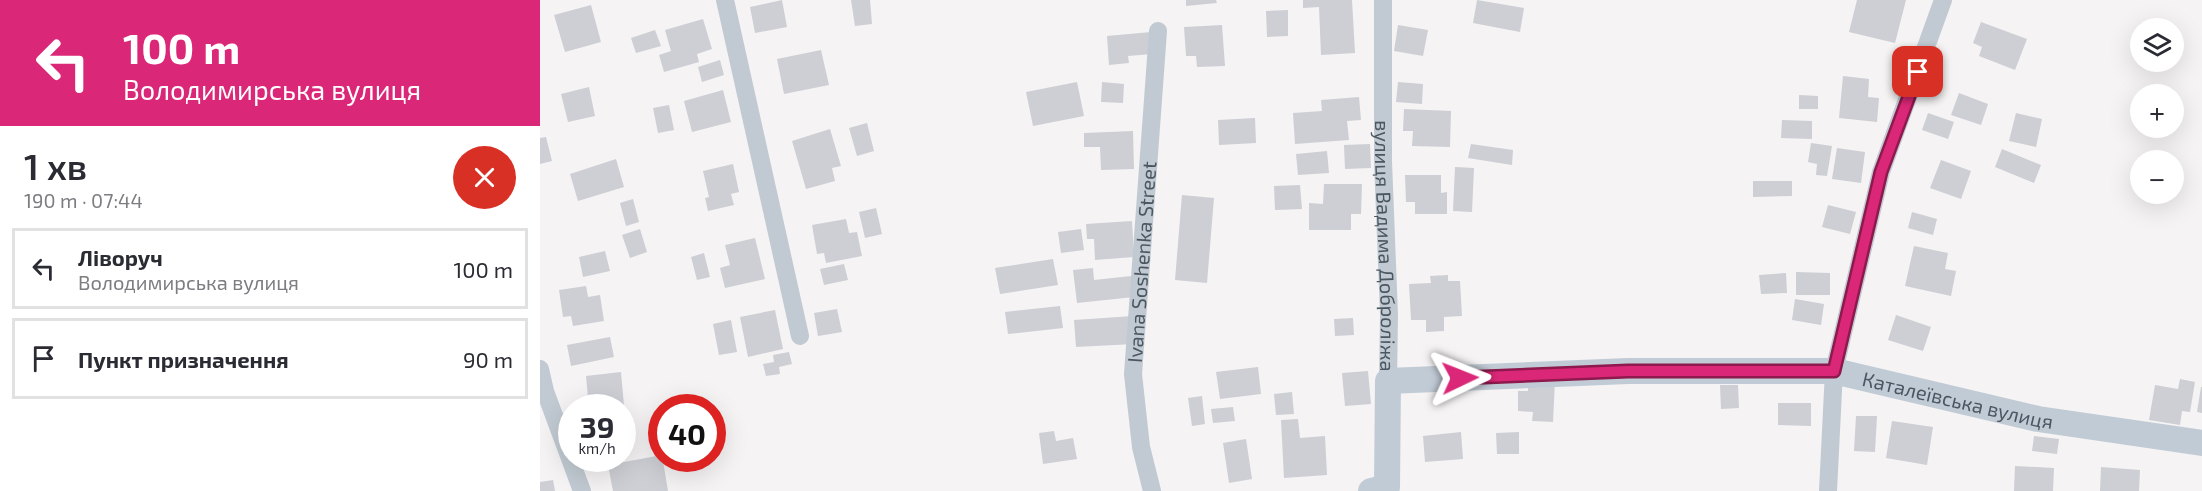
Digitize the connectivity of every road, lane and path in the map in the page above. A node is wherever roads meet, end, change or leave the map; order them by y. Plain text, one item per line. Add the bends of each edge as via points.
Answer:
1 (725, 0) edge
2 (1383, 0) edge
3 (1943, 0) edge
4 (1158, 31) dead end
5 (800, 336) dead end
6 (540, 369) edge
7 (1834, 371) junction
8 (1388, 381) junction
9 (2202, 443) edge
10 (1382, 490) edge
11 (582, 491) edge
12 (1152, 491) edge
13 (1828, 491) edge

1 - 5 street
2 - 8 street, вулиця Вадима Доброліжа
3 - 7 street via 1881,172
4 - 12 street, Ivana Soshenka Street via 1133,374 1141,447
6 - 11 street
7 - 8 street, Каталеївська вулиця via 1628,371
7 - 9 street, Каталеївська вулиця via 2038,419
7 - 13 street
8 - 10 street, вулиця Вадима Доброліжа

